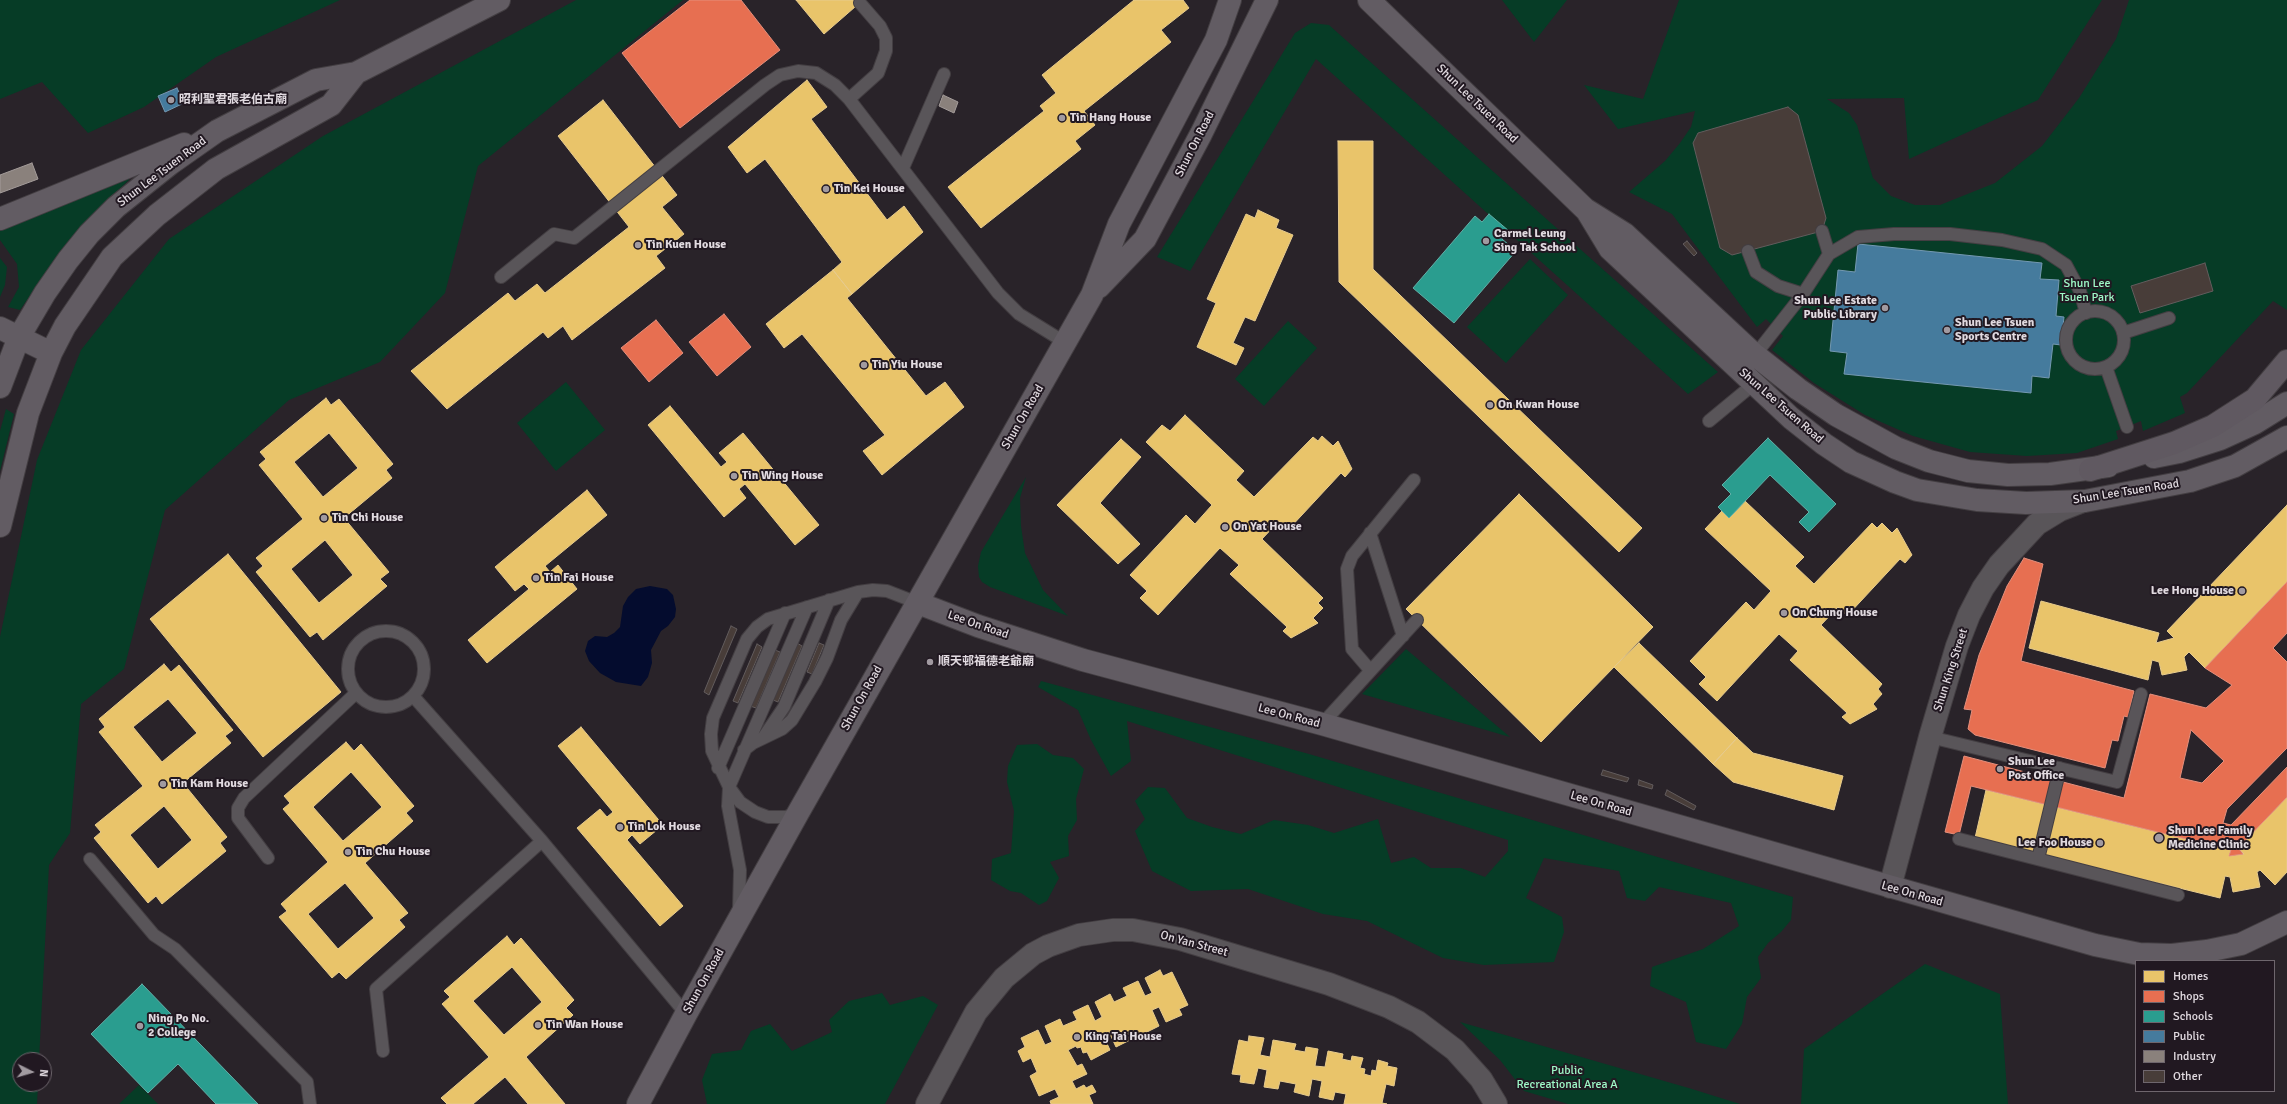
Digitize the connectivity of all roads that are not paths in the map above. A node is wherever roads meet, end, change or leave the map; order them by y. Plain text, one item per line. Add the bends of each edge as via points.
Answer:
1 (499, 0) edge
2 (1230, 0) edge
3 (1267, 0) edge
4 (1369, 0) edge
5 (860, 3) dead end
6 (356, 73) junction
7 (944, 74) dead end
8 (849, 99) junction
9 (217, 131) junction
10 (903, 168) junction
11 (1585, 209) junction
12 (0, 219) edge
13 (1822, 231) dead end
14 (1748, 251) dead end
15 (1829, 254) junction
16 (501, 277) dead end
17 (1802, 294) junction
18 (1092, 295) junction
19 (2086, 313) junction
20 (2170, 318) dead end
21 (9, 332) edge
22 (2123, 333) junction
23 (1066, 343) junction
24 (51, 353) junction
25 (1755, 355) junction
26 (2287, 360) edge
27 (2106, 367) junction
28 (1754, 383) junction
29 (0, 387) edge
30 (2287, 403) edge
31 (1709, 421) dead end
32 (2127, 427) dead end
33 (2287, 437) edge
34 (2090, 470) junction
35 (1414, 480) dead end
36 (2085, 501) junction
37 (0, 526) edge
38 (1370, 533) junction
39 (858, 592) junction
40 (829, 600) junction
41 (918, 603) junction
42 (807, 607) junction
43 (785, 613) junction
44 (1418, 620) dead end
45 (1403, 636) junction
46 (1370, 670) junction
47 (356, 693) junction
48 (2141, 694) dead end
49 (413, 696) junction
50 (1322, 724) junction
51 (1930, 737) junction
52 (762, 739) junction
53 (744, 750) junction
54 (718, 768) junction
55 (2060, 768) junction
56 (728, 787) junction
57 (798, 813) junction
58 (1959, 839) dead end
59 (542, 841) junction
60 (268, 858) dead end
61 (90, 859) dead end
62 (2038, 859) junction
63 (1890, 887) junction
64 (2178, 894) dead end
65 (738, 922) junction
66 (2287, 922) edge
67 (686, 1014) junction
68 (383, 1051) dead end
69 (310, 1104) edge
70 (638, 1104) edge
71 (927, 1104) edge
72 (1496, 1104) edge

1 - 6 main road, Shun Lee Tsuen Road
2 - 18 main road, Shun On Road via 1216,40 1119,224
3 - 18 main road, Shun On Road via 1201,134 1145,239
4 - 11 main road, Shun Lee Tsuen Road
5 - 8 lane via 880,26 886,38 886,51 878,73
6 - 9 main road, Shun Lee Tsuen Road via 316,80
6 - 24 main road, Shun Lee Tsuen Road via 331,105 216,169 132,236 112,257 87,292 64,326
7 - 10 lane
8 - 10 lane
8 - 16 lane via 835,85 816,73 798,71 780,75 765,84 574,238 554,234
9 - 12 main road
9 - 21 main road, Shun Lee Tsuen Road via 141,187 89,234 45,293
10 - 23 lane via 998,293 1019,314
11 - 25 main road, Shun Lee Tsuen Road via 1625,234
11 - 28 main road, Shun Lee Tsuen Road via 1610,249
13 - 15 lane
14 - 17 lane via 1756,272 1778,286
15 - 17 lane
15 - 19 lane via 1858,237 1894,234 1950,234 2002,240 2042,249 2066,265 2080,291
17 - 25 lane
18 - 23 main road, Shun On Road
19 - 22 lane via 2105,313 2116,321
19 - 27 lane via 2072,324 2068,332 2068,351 2073,359 2084,367
20 - 22 lane
21 - 24 main road
21 - 29 main road, Shun Lee Tsuen Road
22 - 27 lane via 2121,353 2114,363
23 - 41 main road, Shun On Road
24 - 37 main road, Shun Lee Tsuen Road via 28,413
25 - 34 main road, Shun Lee Tsuen Road via 1836,415 1896,448 1929,460 1968,471 2008,475
26 - 34 main road via 2255,399 2213,426 2174,443
27 - 32 lane
28 - 31 lane
28 - 36 main road, Shun Lee Tsuen Road via 1824,444 1863,468 1895,482 1947,496 1977,500 2026,503
30 - 34 main road, Shun Lee Tsuen Road via 2255,423 2200,446
33 - 36 main road, Shun Lee Tsuen Road via 2235,466 2190,481
35 - 38 lane
36 - 51 street, Shun King Street via 2060,510 2037,524 2010,552 1983,588 1957,646
38 - 45 lane
38 - 46 lane via 1352,556 1347,569 1352,649
39 - 40 lane
39 - 41 lane via 888,591
39 - 52 lane via 841,620 827,658 802,705 782,729
40 - 42 lane
40 - 52 lane via 784,707
41 - 50 main road, Lee On Road via 978,626 1083,660
41 - 57 main road, Shun On Road
42 - 43 lane
42 - 53 lane
43 - 54 lane
43 - 54 lane via 768,619 757,627 744,646 713,718 712,751
44 - 45 lane
45 - 46 lane
46 - 50 lane
47 - 49 lane via 378,706 391,707
47 - 49 lane via 350,682 348,670 355,647 374,632 387,630 410,639 418,648 423,660 424,673 421,685
47 - 60 lane via 313,729 244,798 238,808 238,818
48 - 55 lane via 2117,782
49 - 59 lane
50 - 63 main road, Lee On Road
51 - 55 lane via 2030,755
51 - 63 street, Shun King Street
52 - 53 lane
53 - 56 lane
54 - 56 lane
55 - 62 lane
56 - 57 lane via 740,802 762,815 776,818
56 - 65 lane via 728,806 740,870
57 - 65 main road, Shun On Road
58 - 62 lane
59 - 67 lane
59 - 68 lane via 376,989
61 - 69 lane via 154,934 175,949 307,1082
62 - 64 lane
63 - 66 main road, Lee On Road via 2095,945 2139,954 2172,955 2241,944
65 - 67 main road, Shun On Road
67 - 70 main road, Shun On Road
71 - 72 street, On Yan Street via 976,1012 1004,978 1033,954 1048,946 1079,935 1133,930 1180,939 1329,984 1389,1007 1418,1022 1455,1050 1481,1080

